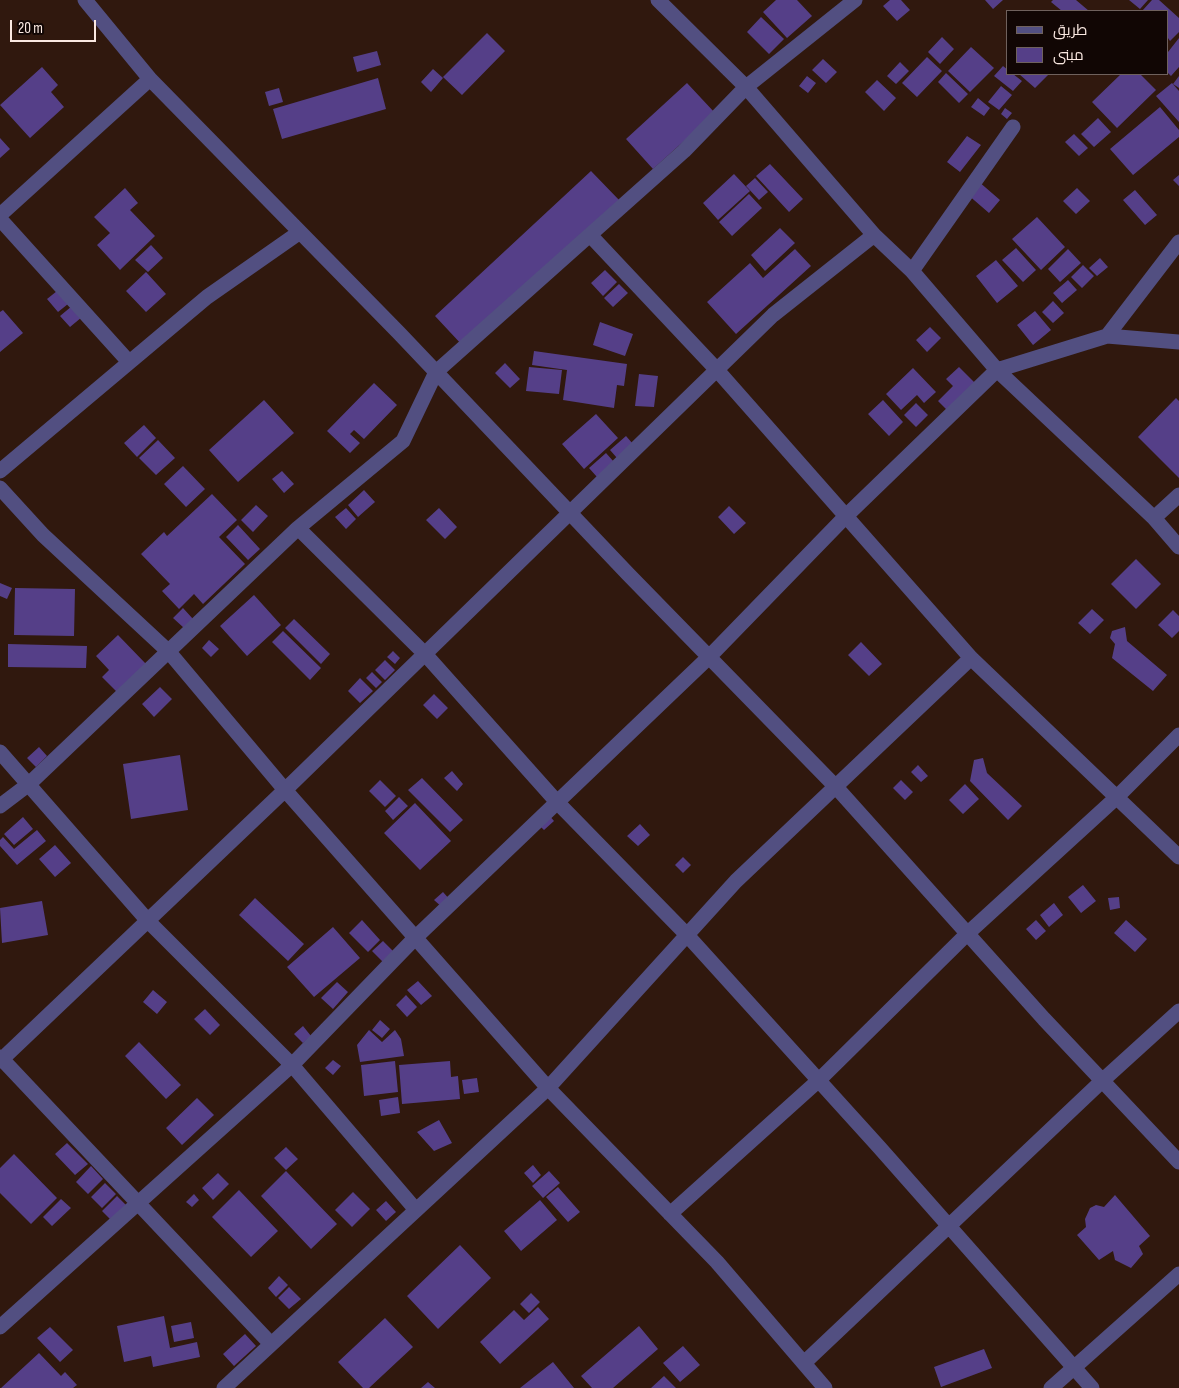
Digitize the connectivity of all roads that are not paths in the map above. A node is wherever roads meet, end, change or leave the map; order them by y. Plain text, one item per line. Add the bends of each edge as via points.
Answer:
1 (85, 0) edge
2 (658, 0) edge
3 (854, 0) edge
4 (150, 79) junction
5 (746, 87) junction
6 (1013, 127) dead end
7 (0, 215) edge
8 (0, 219) edge
9 (300, 232) junction
10 (590, 235) junction
11 (874, 235) junction
12 (1179, 242) edge
13 (912, 271) junction
14 (1107, 336) junction
15 (1179, 342) edge
16 (129, 362) junction
17 (717, 370) junction
18 (997, 370) junction
19 (436, 372) junction
20 (0, 471) edge
21 (0, 488) edge
22 (1179, 495) edge
23 (571, 514) junction
24 (846, 516) junction
25 (1154, 518) junction
26 (298, 528) junction
27 (1179, 548) edge
28 (169, 652) junction
29 (425, 654) junction
30 (709, 657) junction
31 (971, 658) junction
32 (1179, 735) edge
33 (0, 752) edge
34 (29, 784) junction
35 (836, 787) junction
36 (285, 790) junction
37 (1117, 797) junction
38 (557, 802) junction
39 (0, 806) edge
40 (1179, 857) edge
41 (148, 921) junction
42 (967, 934) junction
43 (687, 935) junction
44 (415, 938) junction
45 (1179, 1012) edge
46 (1, 1059) edge
47 (292, 1065) junction
48 (819, 1080) junction
49 (1102, 1081) junction
50 (548, 1088) junction
51 (1179, 1162) edge
52 (137, 1202) junction
53 (416, 1210) junction
54 (670, 1214) junction
55 (950, 1227) junction
56 (1179, 1274) edge
57 (0, 1327) edge
58 (271, 1344) junction
59 (804, 1363) junction
60 (1074, 1367) junction
61 (224, 1388) edge
62 (825, 1388) edge
63 (1051, 1388) edge
64 (1092, 1388) edge

1 - 4 street
2 - 5 street
3 - 5 street
4 - 7 street
4 - 9 street
5 - 10 street via 684,151
5 - 11 street
6 - 13 street
8 - 16 street
9 - 16 street via 207,297
9 - 19 street
10 - 17 street
10 - 19 street
11 - 13 street
11 - 17 street via 773,315
12 - 14 street
13 - 18 street
14 - 15 street
14 - 18 street
16 - 20 street
17 - 23 street
17 - 24 street
18 - 24 street
18 - 25 street
19 - 23 street
19 - 26 street via 403,441
21 - 28 street via 44,535
22 - 25 street
23 - 29 street
23 - 30 street
24 - 30 street
24 - 31 street
25 - 27 street
26 - 28 street
26 - 29 street
28 - 34 street
28 - 36 street
29 - 36 street
29 - 38 street
30 - 35 street
30 - 38 street
31 - 35 street
31 - 37 street
32 - 37 street
33 - 34 street
34 - 39 street
34 - 41 street
35 - 42 street
35 - 43 street via 736,881
36 - 41 street
36 - 44 street
37 - 40 street
37 - 42 street
38 - 43 street
38 - 44 street
41 - 46 street
41 - 47 street
42 - 48 street
42 - 49 street
43 - 48 street
43 - 50 street
44 - 47 street
44 - 50 street
45 - 49 street
46 - 52 street
47 - 52 street
47 - 53 street
48 - 54 street
48 - 55 street
49 - 51 street
49 - 55 street
50 - 53 street
50 - 54 street
52 - 57 street
52 - 58 street
53 - 58 street
54 - 59 street via 717,1262
55 - 59 street
55 - 60 street
56 - 60 street
58 - 61 street
59 - 62 street
60 - 63 street
60 - 64 street

